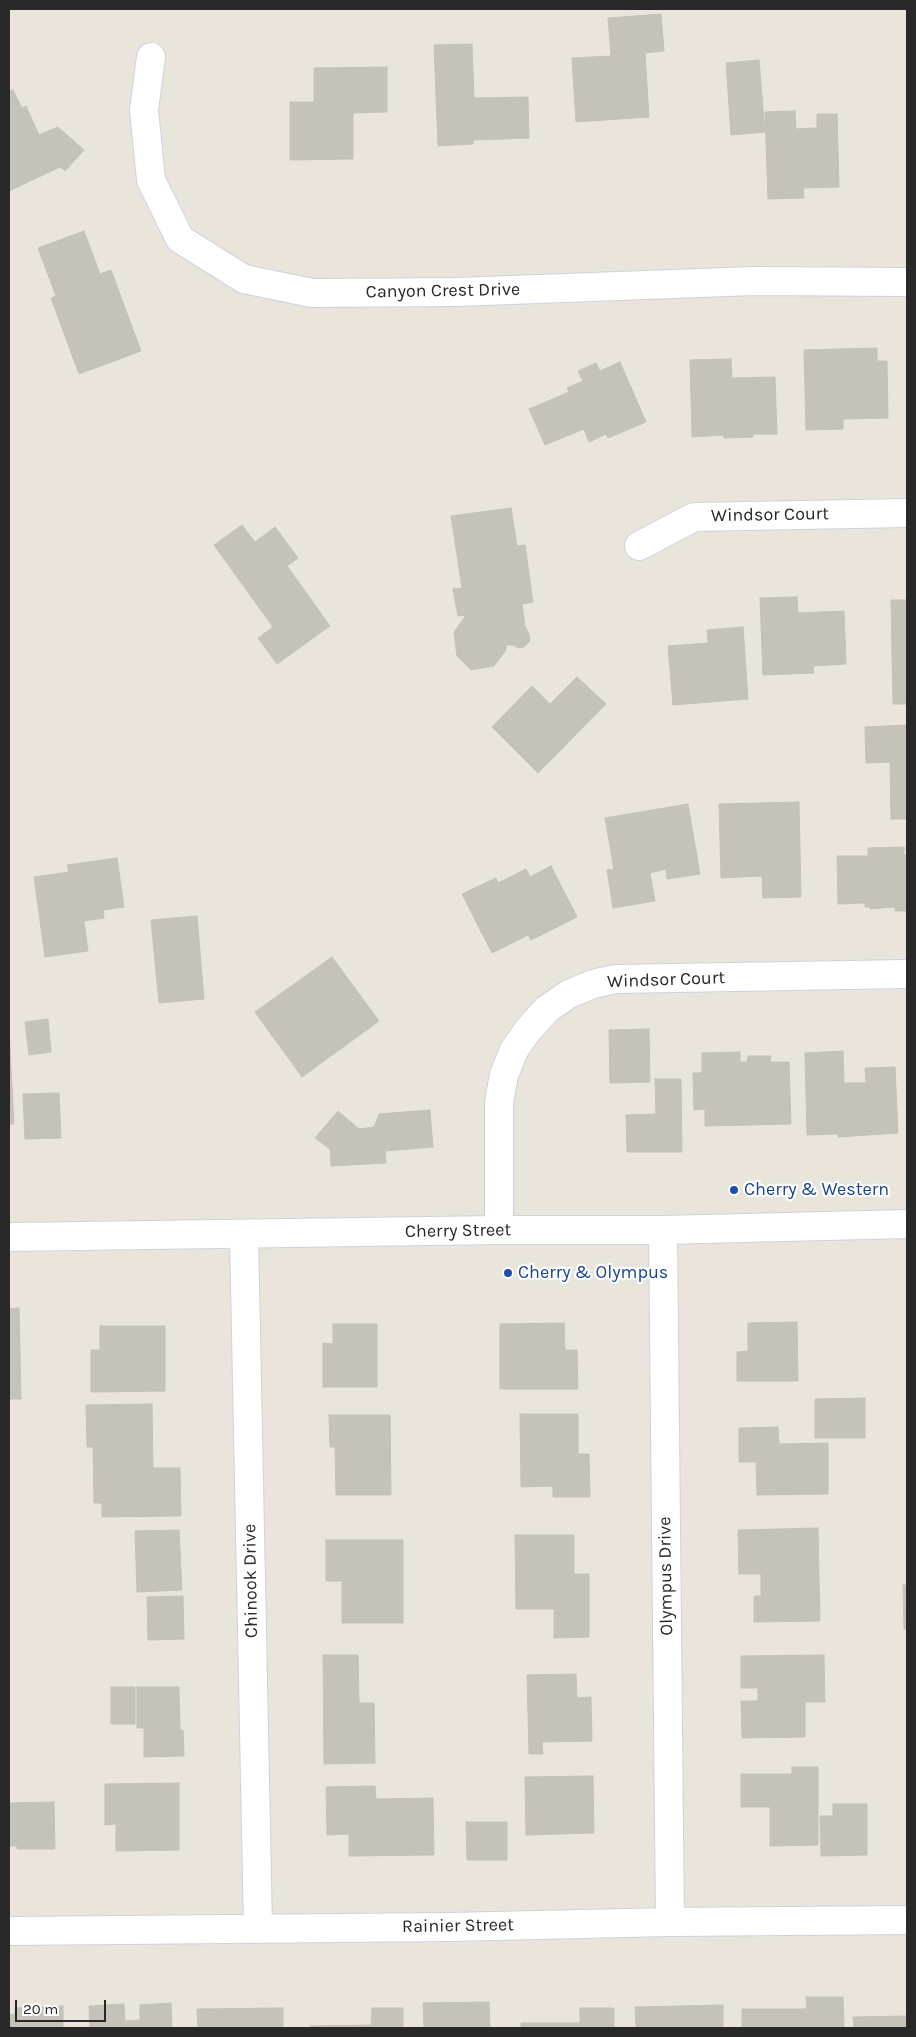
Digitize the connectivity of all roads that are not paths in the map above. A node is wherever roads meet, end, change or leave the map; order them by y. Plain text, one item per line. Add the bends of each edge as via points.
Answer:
1 (151, 57) dead end
2 (907, 282) edge
3 (907, 513) edge
4 (639, 546) dead end
5 (907, 974) edge
6 (907, 1224) edge
7 (499, 1230) junction
8 (663, 1230) junction
9 (244, 1234) junction
10 (9, 1237) edge
11 (907, 1920) edge
12 (670, 1922) junction
13 (258, 1928) junction
14 (9, 1931) edge

1 - 2 street, Canyon Crest Drive via 144,110 151,180 180,239 244,279 312,293 457,292 754,281
3 - 4 street, Windsor Court via 694,517
5 - 7 street, Windsor Court via 615,979 569,994 547,1009 528,1030 514,1050 504,1075 499,1102
6 - 8 street, Cherry Street
7 - 8 street, Cherry Street
7 - 9 street, Cherry Street
8 - 12 street, Olympus Drive
9 - 10 street, Cherry Street
9 - 13 street, Chinook Drive
11 - 12 street, Rainier Street
12 - 13 street, Rainier Street
13 - 14 street, Rainier Street

